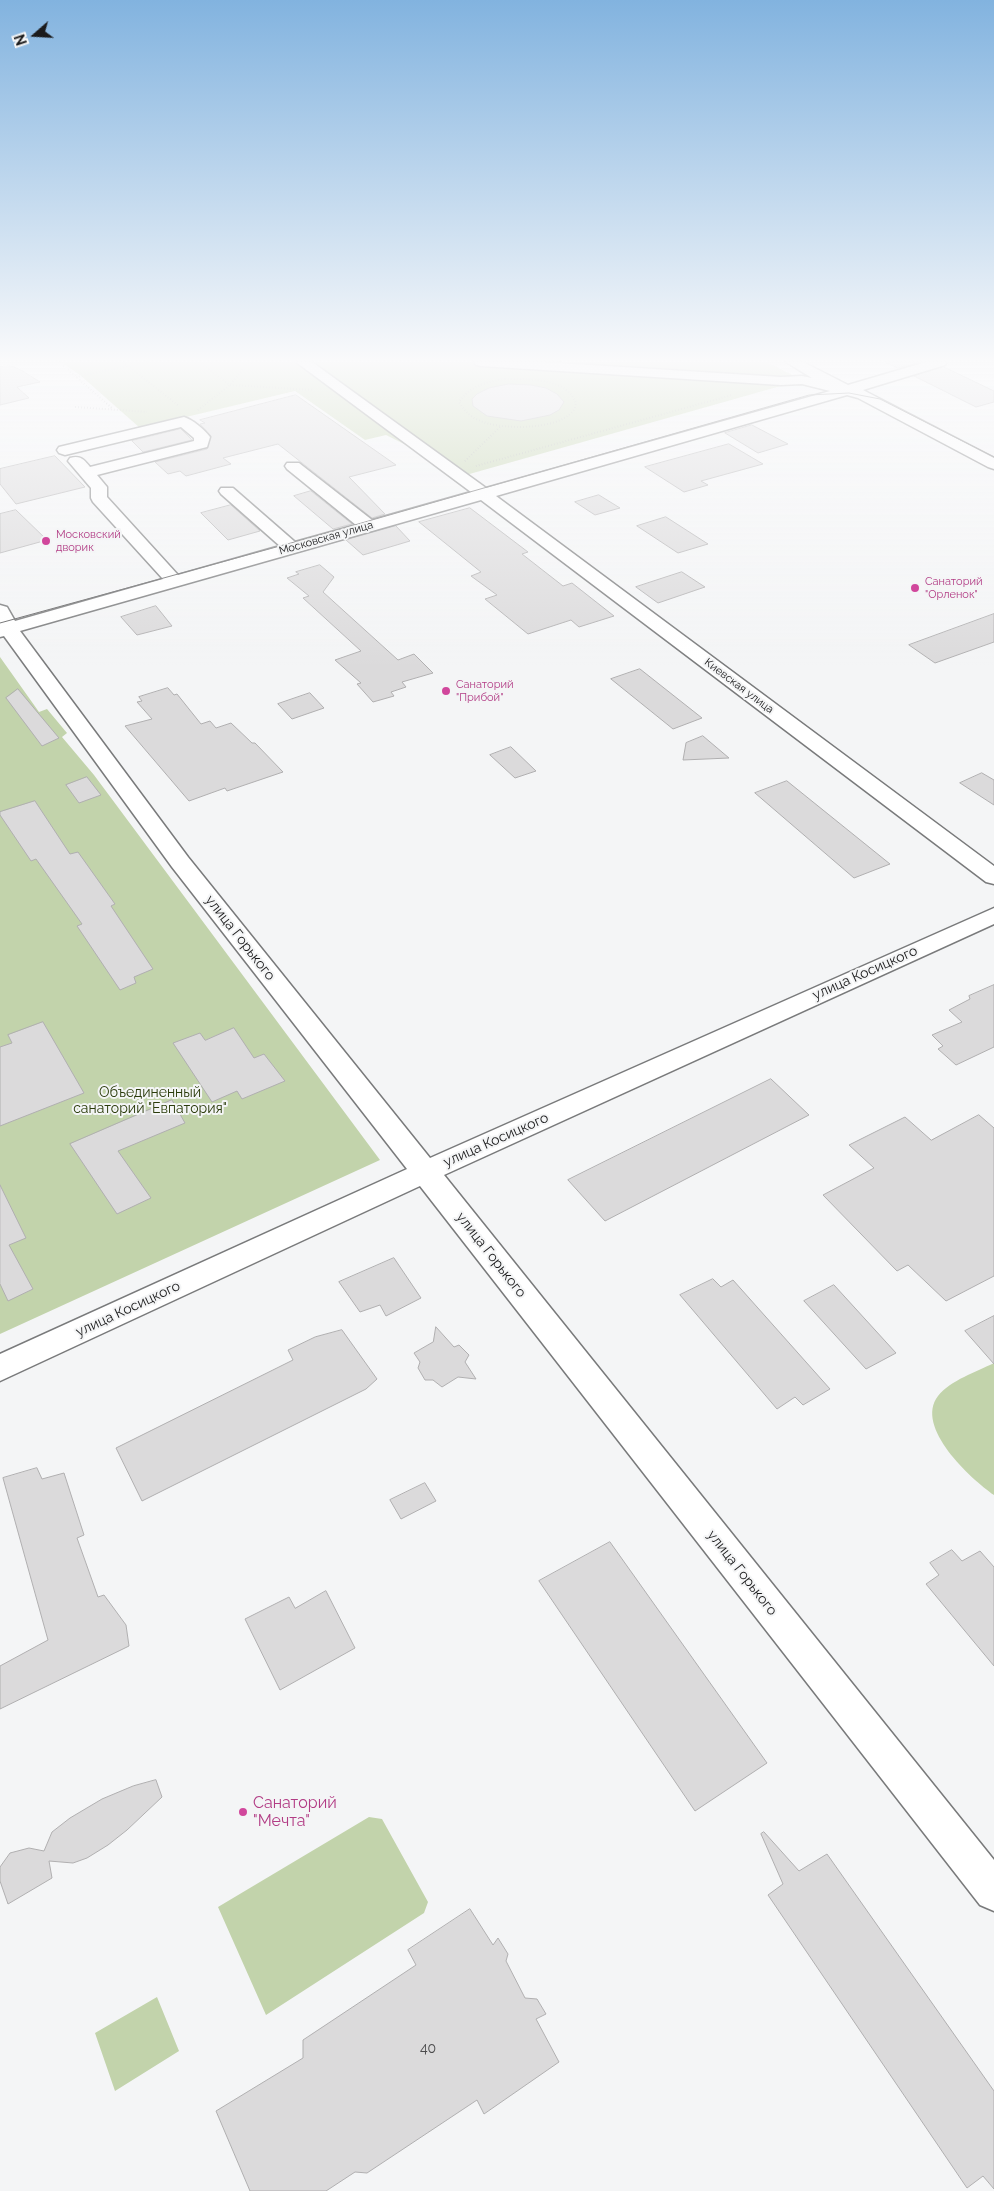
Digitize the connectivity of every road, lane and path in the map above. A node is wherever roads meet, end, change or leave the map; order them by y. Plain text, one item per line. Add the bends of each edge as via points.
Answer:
1 (79, 464) edge
2 (121, 464) edge
3 (443, 464) edge
4 (462, 464) edge
5 (482, 464) edge
6 (587, 464) edge
7 (293, 466) dead end
8 (454, 472) junction
9 (87, 473) junction
10 (227, 491) dead end
11 (483, 494) junction
12 (368, 526) junction
13 (292, 548) junction
14 (175, 582) junction
15 (3, 623) edge
16 (994, 877) edge
17 (994, 915) edge
18 (425, 1172) junction
19 (0, 1368) edge
20 (994, 1891) edge

1 - 9 street
2 - 9 street
3 - 8 street, Киевская улица
4 - 8 path
5 - 8 path
6 - 11 street, Московская улица
7 - 12 street
8 - 11 street, Киевская улица
9 - 14 street via 99,487 98,498
10 - 13 street
11 - 12 street, Московская улица
11 - 16 street, Киевская улица
12 - 13 street, Московская улица
13 - 14 street, Московская улица
14 - 15 street, Московская улица
15 - 18 street, улица Горького via 180,862
17 - 18 street, улица Косицкого
18 - 19 street, улица Косицкого
18 - 20 street, улица Горького

